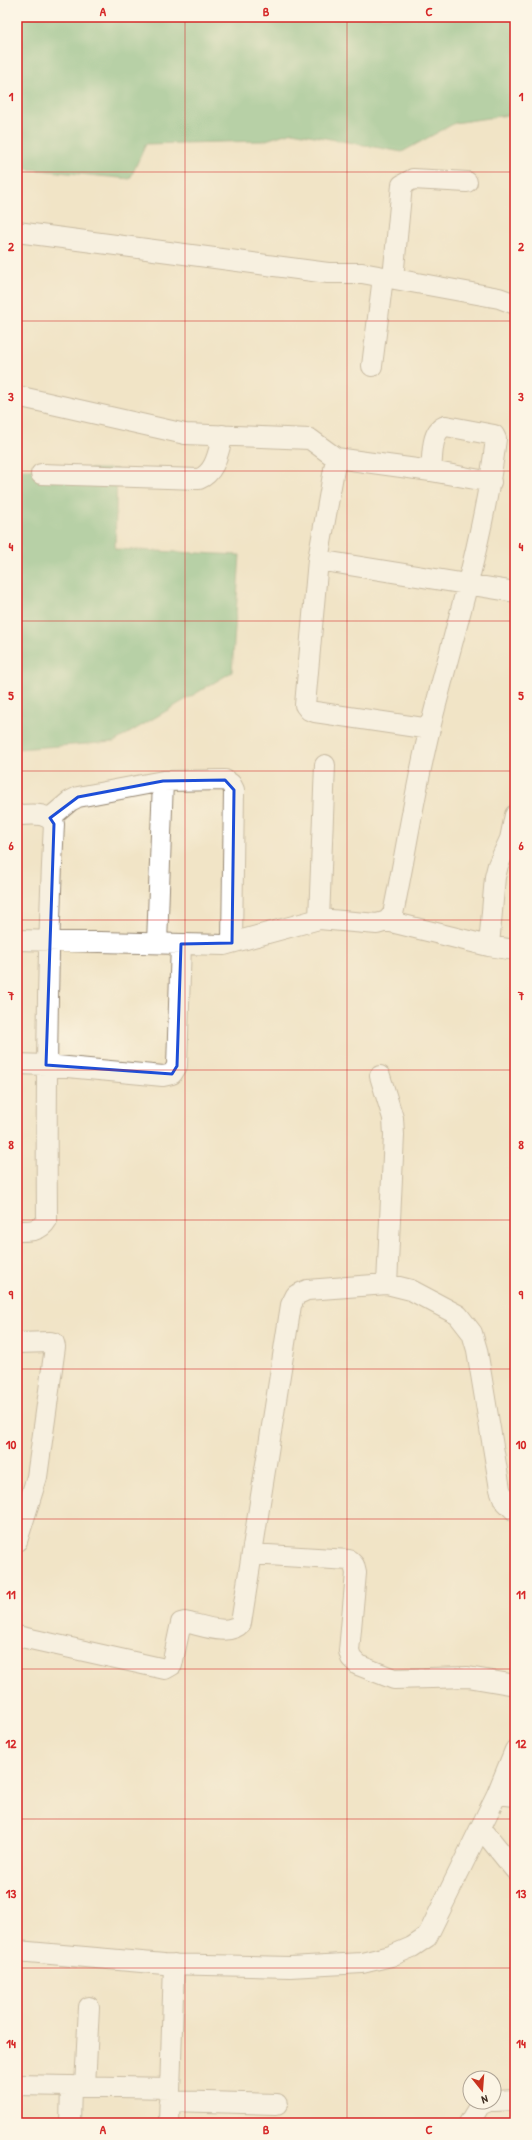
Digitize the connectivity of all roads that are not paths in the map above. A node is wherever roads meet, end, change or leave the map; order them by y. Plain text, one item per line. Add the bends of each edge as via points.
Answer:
1 (467, 182) dead end
2 (17, 232) edge
3 (388, 278) junction
4 (515, 304) edge
5 (372, 366) dead end
6 (17, 396) edge
7 (223, 435) junction
8 (336, 458) junction
9 (432, 471) junction
10 (41, 474) dead end
11 (491, 482) junction
12 (318, 560) junction
13 (468, 584) junction
14 (515, 592) edge
15 (430, 729) junction
16 (325, 765) dead end
17 (163, 781) junction
18 (17, 815) edge
19 (515, 815) edge
20 (50, 818) junction
21 (513, 843) edge
22 (319, 919) junction
23 (387, 921) junction
24 (48, 939) junction
25 (17, 940) edge
26 (157, 943) junction
27 (232, 943) junction
28 (181, 944) junction
29 (489, 946) junction
30 (515, 950) edge
31 (17, 1064) edge
32 (46, 1065) junction
33 (380, 1076) dead end
34 (17, 1231) edge
35 (387, 1284) junction
36 (17, 1343) edge
37 (24, 1499) edge
38 (515, 1511) edge
39 (17, 1541) edge
40 (252, 1554) junction
41 (17, 1636) edge
42 (515, 1685) edge
43 (515, 1750) edge
44 (506, 1795) edge
45 (480, 1828) junction
46 (515, 1870) edge
47 (17, 1952) edge
48 (174, 1964) junction
49 (89, 2008) dead end
50 (17, 2085) edge
51 (78, 2086) junction
52 (170, 2094) junction
53 (502, 2100) edge
54 (515, 2100) edge
55 (277, 2104) dead end
56 (476, 2110) edge
57 (70, 2123) edge
58 (168, 2123) edge
59 (470, 2123) edge

1 - 3 street via 413,178 402,185
2 - 3 street via 328,273 362,273
3 - 4 street via 499,298
3 - 5 street
6 - 7 street via 186,434
7 - 8 street via 310,439
7 - 10 street via 213,468 207,476 199,479
8 - 9 street
8 - 12 street
9 - 11 street
9 - 11 street via 436,432 440,427 446,426 494,435 496,439
11 - 13 street
12 - 13 street
12 - 15 street via 305,705 315,712
13 - 14 street
13 - 15 street
15 - 23 street via 393,914
16 - 22 street
17 - 20 street via 78,797
17 - 26 street
17 - 27 street via 225,780 234,790
18 - 20 street via 43,814
19 - 21 street
20 - 24 street via 54,824
21 - 29 street via 498,865
22 - 23 street via 378,924
22 - 27 street
23 - 29 street
24 - 25 street
24 - 26 street
24 - 32 street
26 - 28 street
27 - 28 street
28 - 32 street via 177,1066 172,1074 164,1076
29 - 30 street
31 - 32 street
32 - 34 street via 46,1220 43,1227
33 - 35 street via 393,1118 394,1135
35 - 38 street via 411,1290 442,1305 458,1315 472,1333 500,1489 504,1500
35 - 40 street via 307,1290 296,1295 291,1305
36 - 37 street via 50,1342 54,1343 55,1347 37,1477
37 - 39 street
40 - 41 street via 241,1623 236,1629 228,1630 181,1623 172,1665 165,1669
40 - 42 street via 348,1560 354,1565 356,1573 349,1651 351,1658 358,1665 394,1679 468,1677
43 - 44 street
44 - 45 street
45 - 46 street
45 - 48 street via 427,1937 412,1947 391,1956 362,1963 290,1966
47 - 48 street
48 - 52 street
49 - 51 street
50 - 51 street
51 - 52 street
51 - 57 street
52 - 55 street
52 - 58 street
53 - 54 street
56 - 59 street

